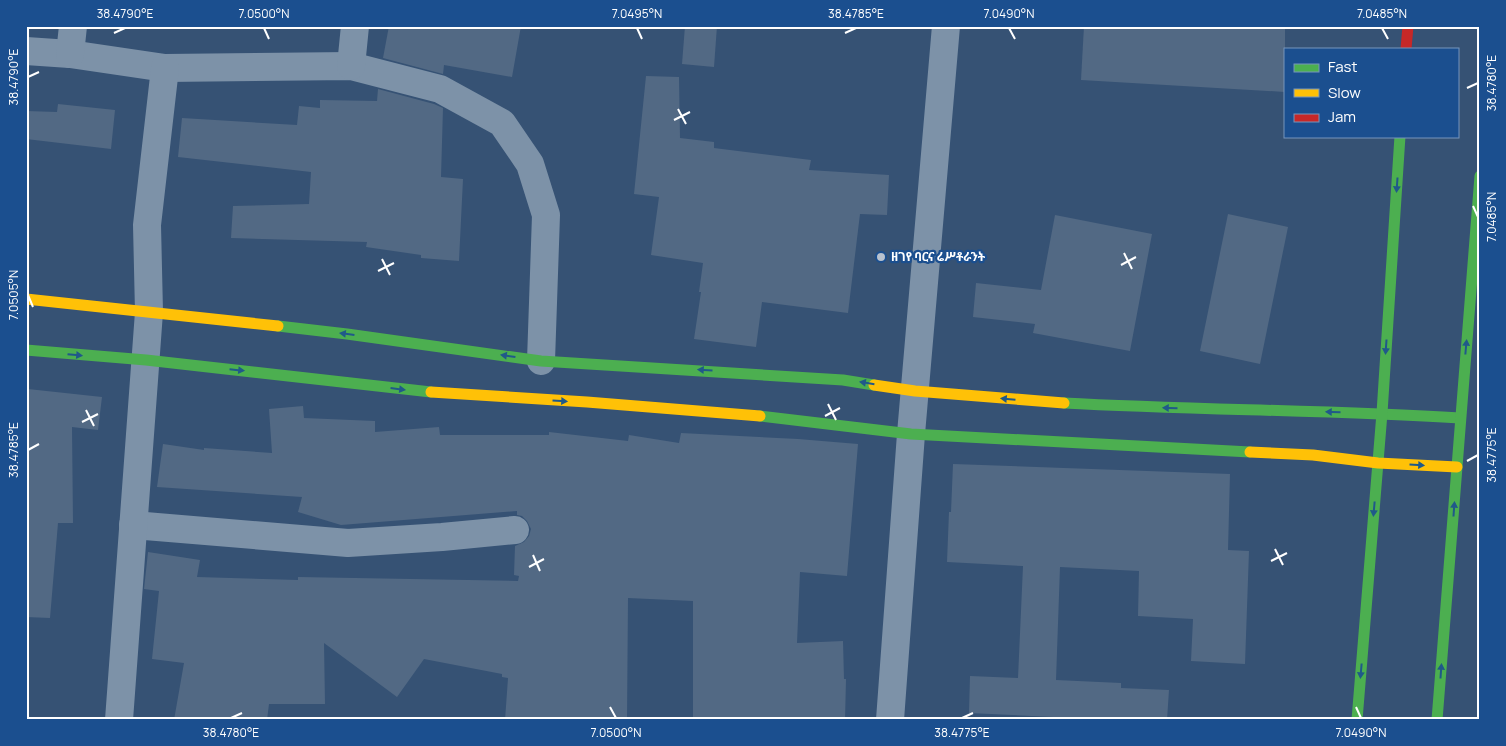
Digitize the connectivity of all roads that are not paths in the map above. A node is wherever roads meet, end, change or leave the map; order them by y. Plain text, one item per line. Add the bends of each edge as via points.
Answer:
1 (73, 26) edge
2 (355, 26) edge
3 (946, 26) edge
4 (1408, 26) edge
5 (1406, 48) edge
6 (26, 51) edge
7 (70, 54) junction
8 (351, 66) junction
9 (165, 68) junction
10 (1400, 138) edge
11 (1480, 176) edge
12 (26, 299) edge
13 (149, 312) junction
14 (26, 350) edge
15 (146, 360) junction
16 (541, 361) junction
17 (915, 391) junction
18 (1382, 413) junction
19 (1460, 418) junction
20 (911, 434) junction
21 (1378, 463) junction
22 (1457, 467) junction
23 (133, 525) junction
24 (516, 530) dead end
25 (119, 720) edge
26 (890, 720) edge
27 (1357, 720) edge
28 (1437, 720) edge

1 - 7 street
2 - 8 street
3 - 17 street
4 - 5 street
6 - 7 street
7 - 9 street
8 - 9 street
8 - 16 street via 440,89 502,122 530,164 546,215
9 - 13 street via 147,225
10 -> 18 street
19 -> 11 street
12 - 13 street
13 - 15 street
16 -> 13 street via 347,334
14 -> 15 street
15 -> 20 street via 453,395 774,417
15 - 23 street
17 -> 16 street via 834,379
18 -> 17 street via 1136,408
17 - 20 street
18 - 19 street
18 - 21 street
19 - 22 street
20 - 21 street via 1313,455
20 - 26 street
21 -> 22 street
21 -> 27 street
28 -> 22 street
23 - 24 street via 348,543
23 - 25 street

